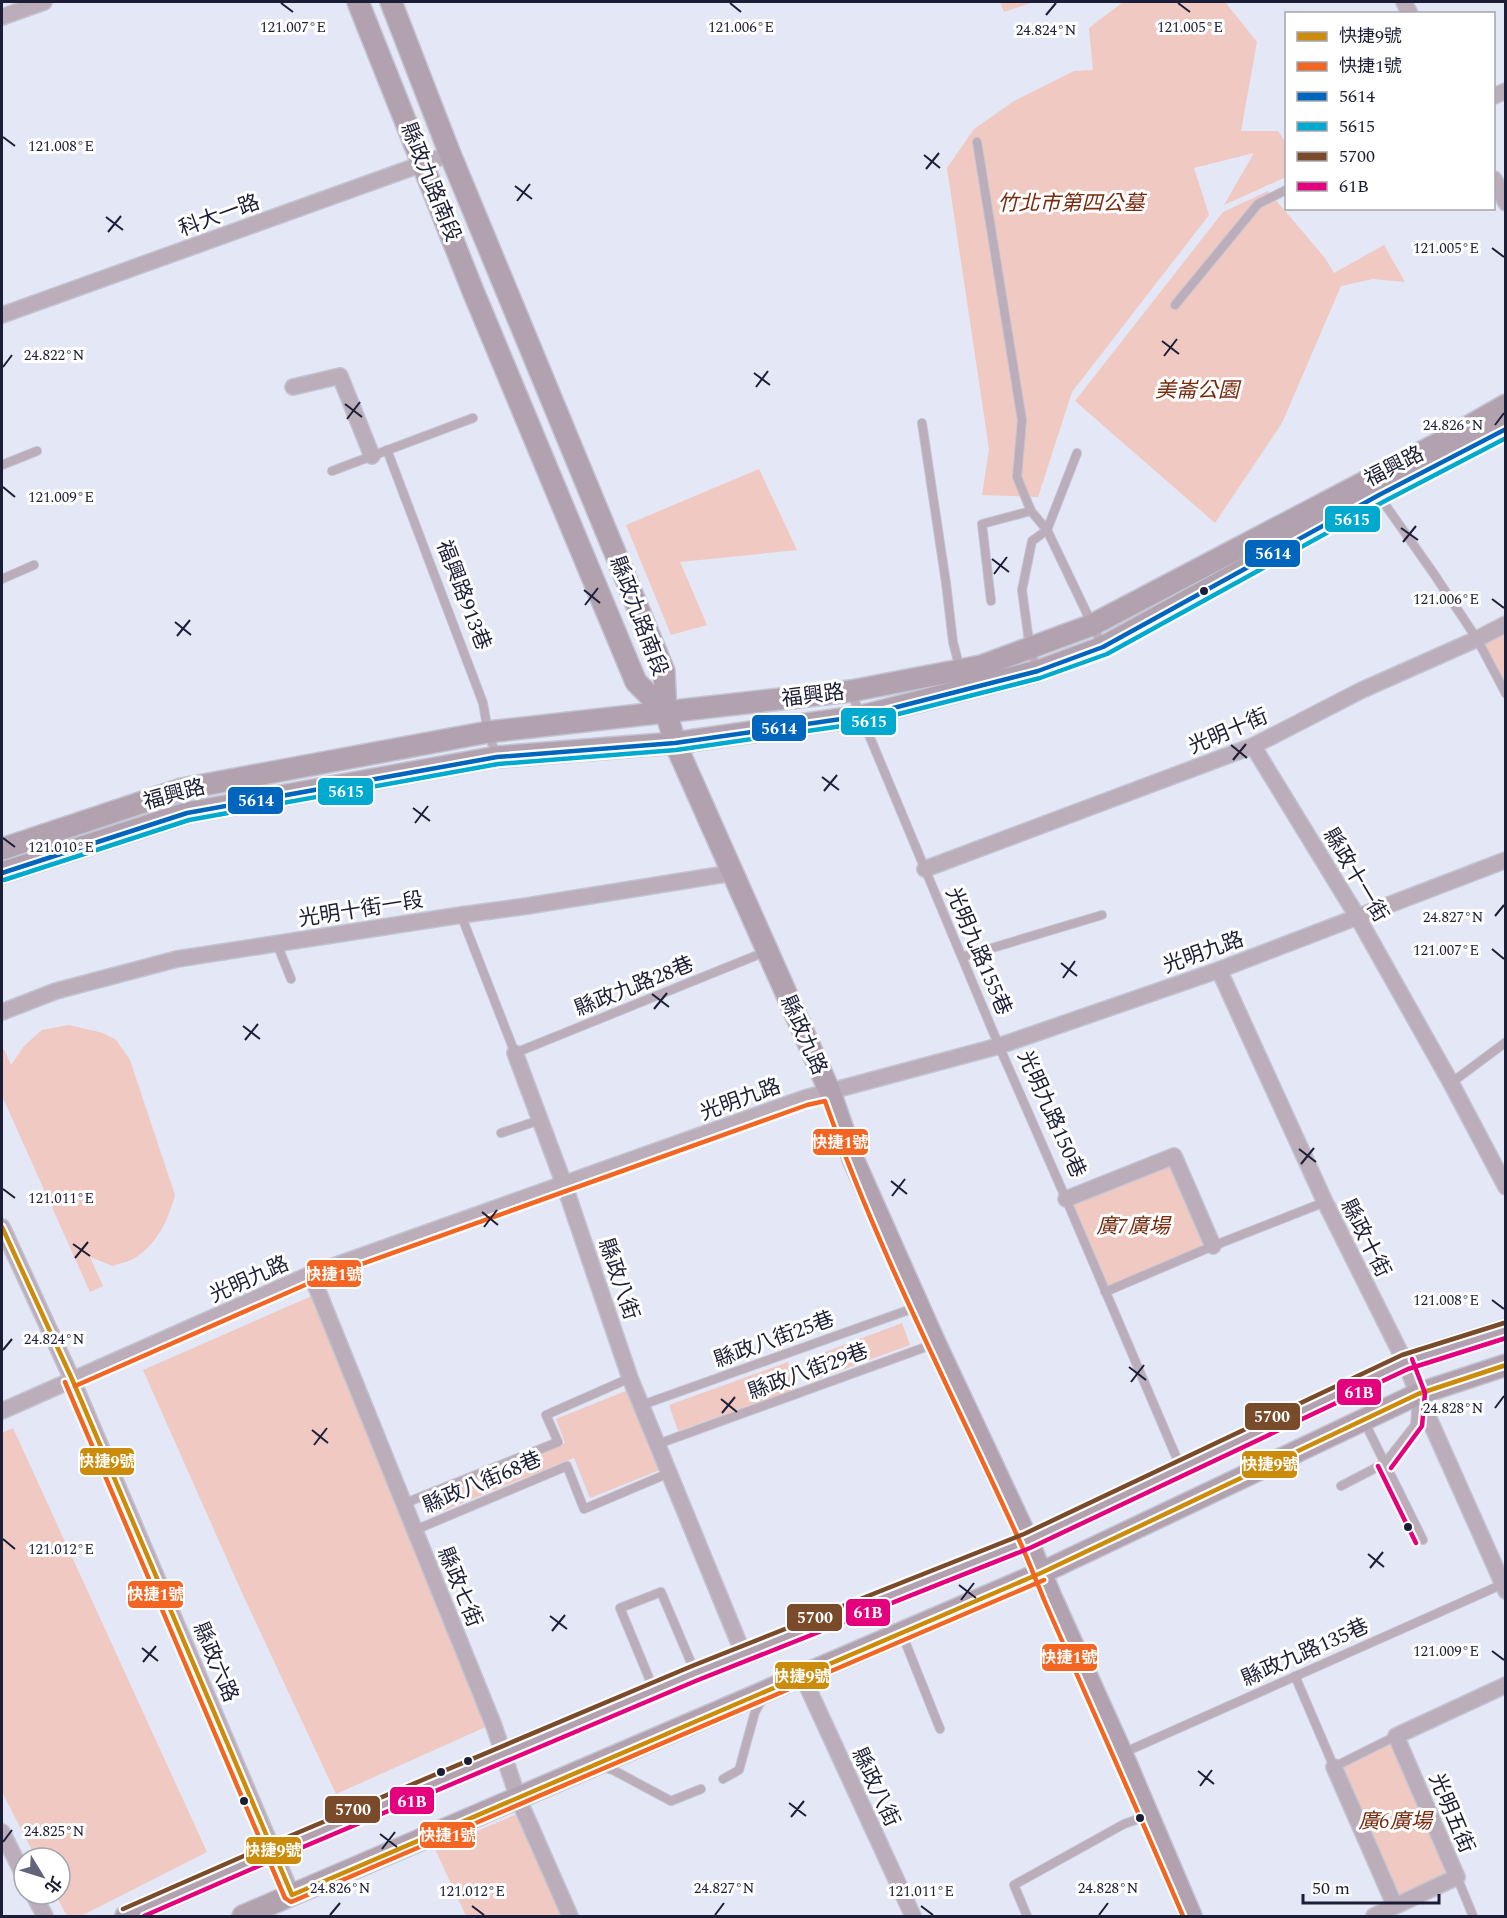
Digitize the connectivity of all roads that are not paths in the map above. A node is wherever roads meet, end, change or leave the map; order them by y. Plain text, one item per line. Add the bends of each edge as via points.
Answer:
1 (44, 2) edge
2 (358, 2) edge
3 (391, 2) edge
4 (2, 17) edge
5 (977, 142) dead end
6 (450, 154) junction
7 (424, 164) junction
8 (1495, 181) edge
9 (1285, 191) edge
10 (1506, 203) edge
11 (1175, 304) dead end
12 (2, 315) edge
13 (293, 387) dead end
14 (1506, 405) edge
15 (473, 418) dead end
16 (922, 423) dead end
17 (1506, 429) edge
18 (387, 450) junction
19 (37, 451) dead end
20 (1077, 453) dead end
21 (372, 456) junction
22 (2, 465) edge
23 (332, 471) dead end
24 (1373, 488) junction
25 (1031, 511) junction
26 (1047, 530) junction
27 (34, 565) dead end
28 (2, 579) edge
29 (991, 600) dead end
30 (1506, 624) edge
31 (1092, 625) junction
32 (1476, 639) junction
33 (1102, 647) junction
34 (1030, 649) junction
35 (960, 670) junction
36 (1038, 671) junction
37 (851, 691) junction
38 (1506, 694) edge
39 (666, 712) junction
40 (862, 716) junction
41 (488, 732) junction
42 (675, 743) junction
43 (1253, 746) junction
44 (496, 757) junction
45 (2, 849) edge
46 (1506, 860) edge
47 (925, 869) junction
48 (2, 873) edge
49 (732, 873) junction
50 (461, 915) junction
51 (1102, 915) dead end
52 (1357, 916) junction
53 (277, 944) junction
54 (766, 952) junction
55 (962, 957) junction
56 (1219, 970) junction
57 (291, 979) dead end
58 (2, 1012) edge
59 (1506, 1042) edge
60 (999, 1046) junction
61 (515, 1053) junction
62 (1451, 1083) junction
63 (830, 1092) junction
64 (540, 1120) junction
65 (501, 1134) dead end
66 (564, 1184) junction
67 (1506, 1186) edge
68 (1066, 1199) junction
69 (1325, 1202) junction
70 (2, 1227) edge
71 (1213, 1246) junction
72 (311, 1274) junction
73 (1105, 1292) junction
74 (919, 1307) junction
75 (1506, 1330) edge
76 (935, 1343) junction
77 (1405, 1362) junction
78 (1506, 1365) edge
79 (630, 1378) junction
80 (72, 1379) junction
81 (1418, 1394) junction
82 (642, 1405) junction
83 (2, 1411) edge
84 (1364, 1419) junction
85 (658, 1444) junction
86 (1385, 1463) junction
87 (1181, 1468) junction
88 (670, 1472) junction
89 (1341, 1486) dead end
90 (403, 1504) junction
91 (415, 1530) junction
92 (1423, 1540) dead end
93 (1027, 1541) junction
94 (1041, 1573) junction
95 (1504, 1587) edge
96 (902, 1632) junction
97 (743, 1653) junction
98 (696, 1673) junction
99 (802, 1675) junction
100 (1294, 1676) junction
101 (1506, 1685) edge
102 (655, 1690) junction
103 (768, 1690) junction
104 (940, 1729) dead end
105 (1396, 1736) junction
106 (502, 1754) junction
107 (1122, 1754) junction
108 (594, 1765) junction
109 (1334, 1767) junction
110 (723, 1779) dead end
111 (701, 1789) dead end
112 (518, 1798) junction
113 (1148, 1815) junction
114 (2, 1832) edge
115 (274, 1851) junction
116 (12, 1852) edge
117 (1457, 1876) junction
118 (292, 1895) junction
119 (1395, 1906) junction
120 (126, 1917) edge
121 (243, 1917) edge
122 (570, 1917) edge
123 (913, 1917) edge
124 (1027, 1917) edge
125 (1191, 1917) edge
126 (1374, 1917) edge
127 (1473, 1917) edge

1 - 4 street
2 - 7 street, 縣政九路南段
3 - 6 street, 縣政九路南段
5 - 25 lane via 1022,420 1017,477
6 - 7 street, 科大一路
6 - 39 street, 縣政九路南段 via 664,671
7 - 12 street, 科大一路
7 - 39 street, 縣政九路南段 via 636,682
8 - 10 street
9 - 11 lane via 1258,204
13 - 21 street via 340,376
14 - 24 street, 福興路
15 - 18 lane
16 - 35 lane via 952,642
17 - 24 street, 福興路
18 - 21 lane
18 - 41 lane, 福興路913巷 via 483,703
19 - 22 lane
20 - 26 lane
21 - 23 lane
24 - 31 street, 福興路
24 - 32 lane
24 - 33 street, 福興路
25 - 26 lane
25 - 29 lane via 982,524
26 - 31 lane
26 - 34 lane via 1032,542 1022,590
27 - 28 lane
30 - 32 street, 光明十街
31 - 33 lane
31 - 34 street, 福興路
32 - 38 lane
32 - 43 street, 光明十街 via 1362,690
33 - 36 street, 福興路
34 - 35 street, 福興路
34 - 36 lane
35 - 37 street, 福興路
36 - 40 street, 福興路
37 - 39 street, 福興路
37 - 40 lane, 光明九路155巷
39 - 41 street, 福興路
39 - 42 street, 縣政九路
40 - 42 street, 福興路
40 - 47 lane, 光明九路155巷
41 - 44 lane, 福興路913巷
41 - 45 street, 福興路 via 182,789
42 - 44 street, 福興路
42 - 49 street, 縣政九路
43 - 47 street, 光明十街
43 - 52 street, 縣政十一街
44 - 48 street, 福興路 via 187,813
46 - 52 street, 光明九路
47 - 55 lane, 光明九路155巷
49 - 50 street, 光明十街一段
49 - 54 street, 縣政九路
50 - 53 street, 光明十街一段
50 - 61 lane, 縣政八街
51 - 55 lane
52 - 56 street, 光明九路
52 - 62 street, 縣政十一街
53 - 57 lane
53 - 58 street, 光明十街一段 via 177,959 56,991
54 - 61 lane, 縣政九路28巷
54 - 63 street, 縣政九路
55 - 60 lane, 光明九路155巷
56 - 60 street, 光明九路
56 - 69 street, 縣政十街
59 - 62 lane
60 - 63 street, 光明九路
60 - 68 lane, 光明九路150巷
61 - 64 street, 縣政八街
62 - 67 street, 縣政十一街
63 - 66 street, 光明九路
63 - 74 street, 縣政九路 via 854,1161
64 - 65 lane
64 - 66 street, 縣政八街
66 - 72 street, 光明九路
66 - 79 street, 縣政八街
68 - 71 street, 光明九路150巷 via 1174,1156
68 - 73 lane, 光明九路150巷
69 - 71 lane
69 - 77 street, 縣政十街
70 - 80 street, 縣政六路
71 - 73 lane
72 - 80 street, 光明九路
72 - 90 street, 縣政七街
73 - 87 lane, 光明九路150巷
74 - 76 street, 縣政九路
74 - 82 lane, 縣政八街25巷
75 - 77 street
76 - 85 lane, 縣政八街29巷
76 - 93 street, 縣政九路
77 - 81 street, 縣政十街
77 - 87 street
78 - 81 street
79 - 82 street, 縣政八街
79 - 90 lane, 縣政八街68巷 via 546,1415 558,1442
80 - 83 street, 光明九路
80 - 115 street, 縣政六路
81 - 84 street
81 - 86 lane via 1414,1425
81 - 95 street, 縣政十街
82 - 85 street, 縣政八街
84 - 86 lane
84 - 94 street
85 - 88 street, 縣政八街
86 - 89 lane
86 - 92 lane
87 - 93 street
88 - 91 lane, 縣政八街68巷 via 584,1509 567,1466
88 - 97 street, 縣政八街
90 - 91 street, 縣政七街
91 - 106 street, 縣政七街
93 - 94 street, 縣政九路
93 - 97 street
94 - 96 street
94 - 107 street, 縣政九路
95 - 100 lane, 縣政九路135巷
96 - 99 street
96 - 104 lane
97 - 98 street
98 - 102 street
98 - 102 lane via 662,1592 620,1608
99 - 103 street
99 - 123 street, 縣政八街
100 - 107 lane, 縣政九路135巷
100 - 109 lane
101 - 105 street
102 - 106 street
103 - 108 street
103 - 110 lane via 755,1712 739,1770
105 - 109 lane
105 - 117 street, 光明五街
106 - 112 street, 縣政七街
106 - 115 street
107 - 113 street, 縣政九路
108 - 111 lane via 613,1770 671,1801
108 - 112 street
109 - 119 street
112 - 118 street
112 - 122 street, 縣政七街
113 - 124 lane via 1124,1824 1014,1885
113 - 125 street, 縣政九路
114 - 116 street
115 - 118 street, 縣政六路
115 - 120 street
117 - 119 street, 光明五街
117 - 127 lane
118 - 121 street
119 - 126 street, 光明五街

